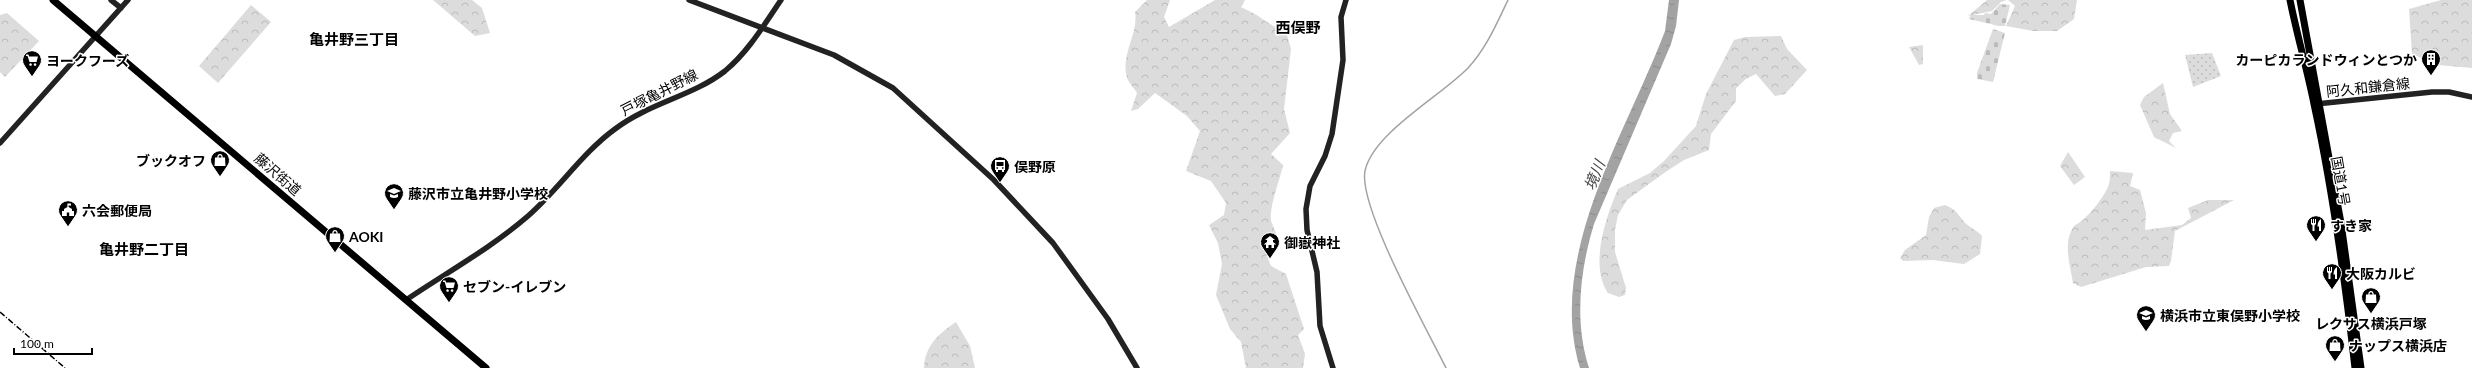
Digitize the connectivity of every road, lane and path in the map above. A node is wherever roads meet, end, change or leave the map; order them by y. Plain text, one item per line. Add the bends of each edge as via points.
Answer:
1 (53, 0) edge
2 (111, 0) edge
3 (128, 0) edge
4 (689, 0) edge
5 (781, 0) edge
6 (1346, 0) edge
7 (2290, 0) edge
8 (2300, 0) edge
9 (121, 8) junction
10 (762, 28) junction
11 (97, 36) junction
12 (2472, 97) edge
13 (2317, 104) junction
14 (0, 143) edge
15 (406, 300) junction
16 (486, 368) edge
17 (1137, 368) edge
18 (1333, 368) edge
19 (2355, 368) edge
20 (2361, 368) edge

1 - 11 highway, 藤沢街道
2 - 9 street
3 - 9 street
4 - 10 street
5 - 10 street, 戸塚亀井野線
6 - 18 street via 1341,16 1343,60 1332,134 1325,156 1310,186 1306,209 1307,230 1317,272 1320,326
7 - 13 highway, 国道1号
8 - 13 highway, 国道1号
9 - 11 street
10 - 15 street, 戸塚亀井野線 via 741,56 724,71 692,90 654,105 615,129 527,216
10 - 17 street via 834,55 873,76 893,88 941,130 994,180 1053,243 1108,319
11 - 14 street
11 - 15 highway, 藤沢街道
12 - 13 street, 阿久和鎌倉線 via 2449,92 2432,92
13 - 19 highway, 国道1号
13 - 20 highway, 国道1号 via 2345,246
15 - 16 highway, 藤沢街道

